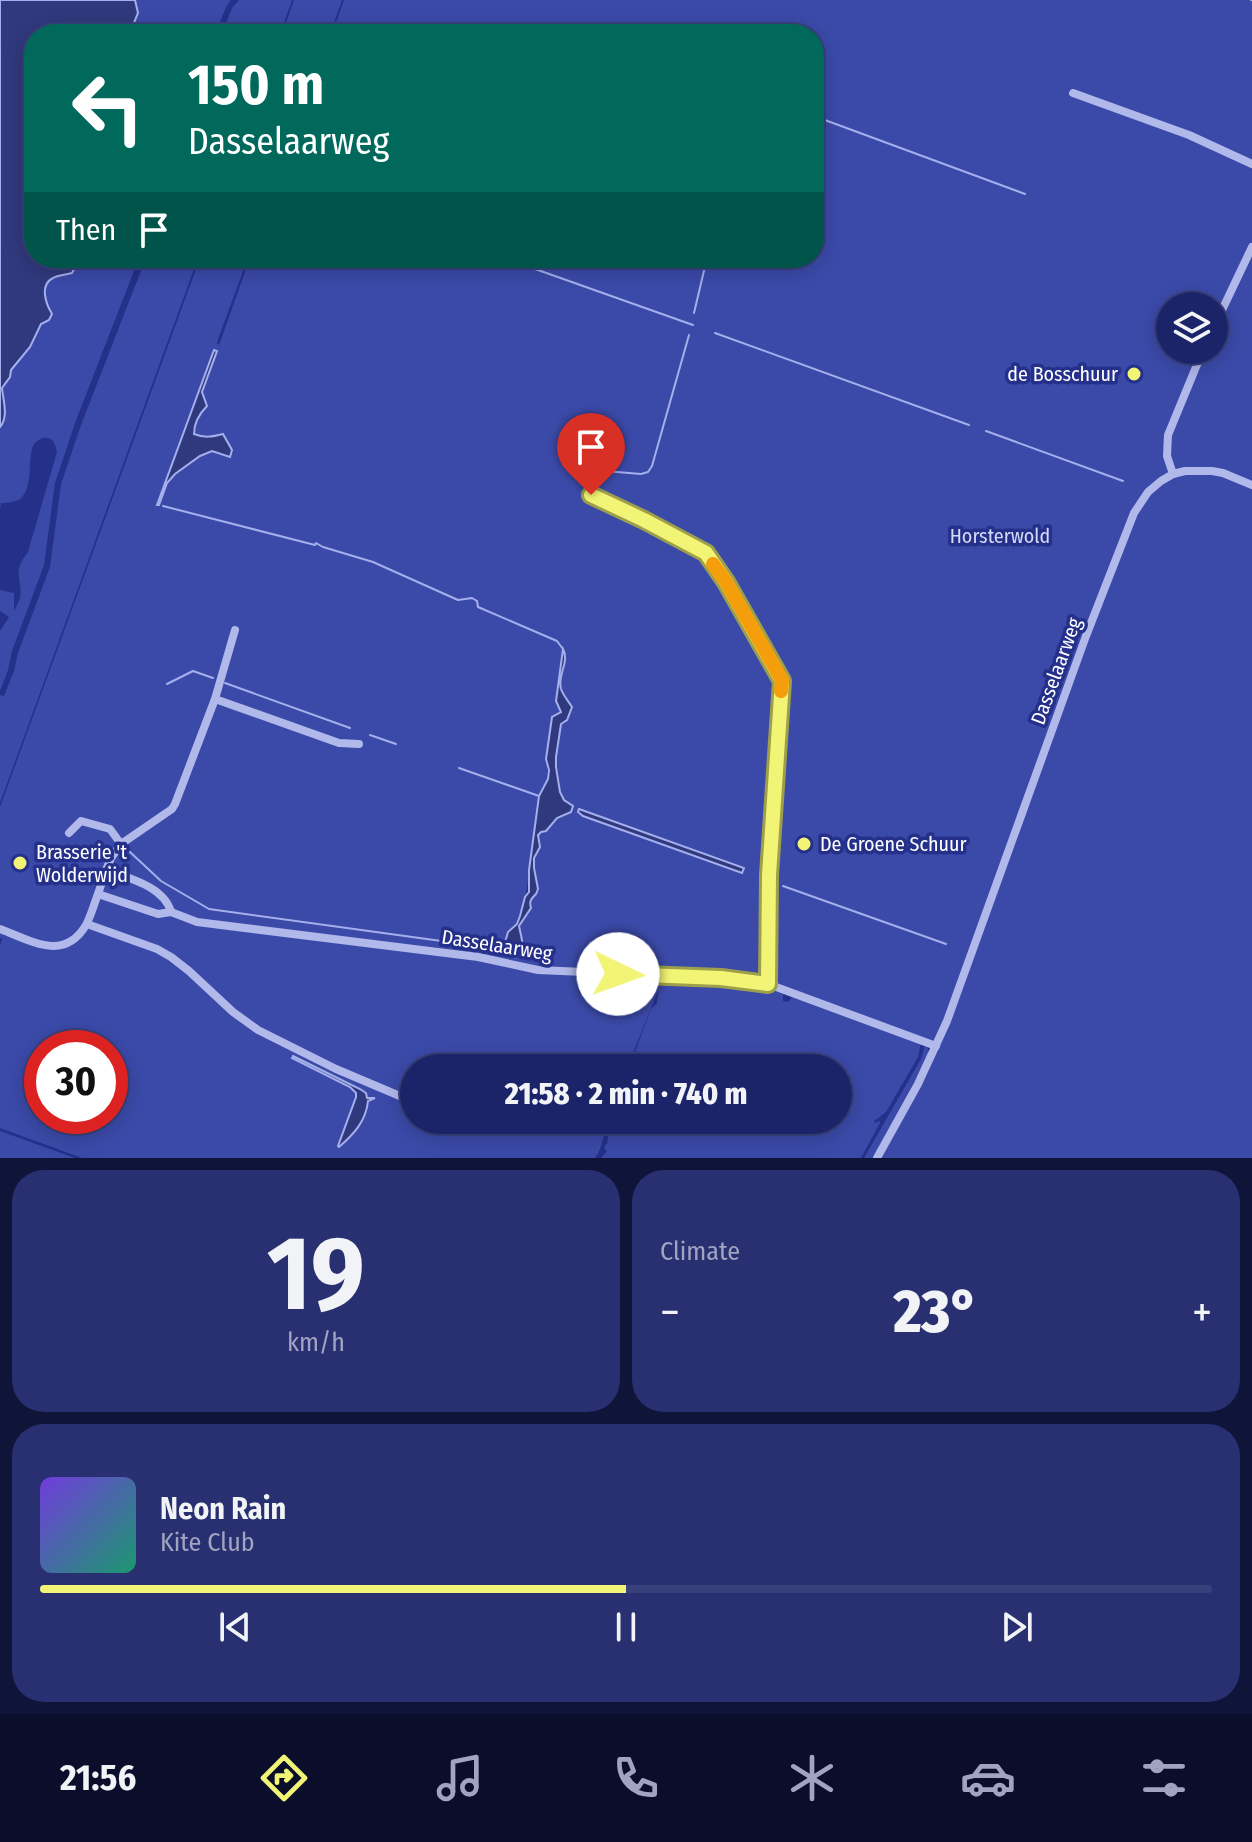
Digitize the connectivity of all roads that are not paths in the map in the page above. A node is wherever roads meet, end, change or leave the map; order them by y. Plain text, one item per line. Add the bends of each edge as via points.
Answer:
1 (1073, 93) dead end
2 (1252, 164) edge
3 (1252, 247) edge
4 (1228, 298) edge
5 (1197, 364) edge
6 (1173, 474) junction
7 (1252, 485) edge
8 (591, 495) dead end
9 (235, 630) dead end
10 (215, 699) junction
11 (359, 744) dead end
12 (69, 833) dead end
13 (121, 844) junction
14 (106, 870) junction
15 (98, 894) junction
16 (171, 912) junction
17 (87, 924) junction
18 (0, 929) edge
19 (768, 984) junction
20 (936, 1046) junction
21 (400, 1096) edge
22 (877, 1158) edge

1 - 2 street
3 - 4 street
5 - 6 street via 1168,435
6 - 7 street via 1212,471
6 - 20 street, Dasselaarweg via 1148,492 1134,513
8 - 19 street via 706,553 782,681 769,875
9 - 10 street
10 - 11 street via 339,743
10 - 13 street via 172,809
12 - 13 street via 81,821 110,829
13 - 14 street
14 - 15 street
14 - 16 street via 150,886
15 - 16 street, Dasselaarweg via 158,914
15 - 17 street
16 - 19 street, Dasselaarweg via 197,922 478,957 538,970
17 - 18 street via 62,946
17 - 21 street via 157,949 258,1030
19 - 20 street, Dasselaarweg
20 - 22 street, Dasselaarweg

